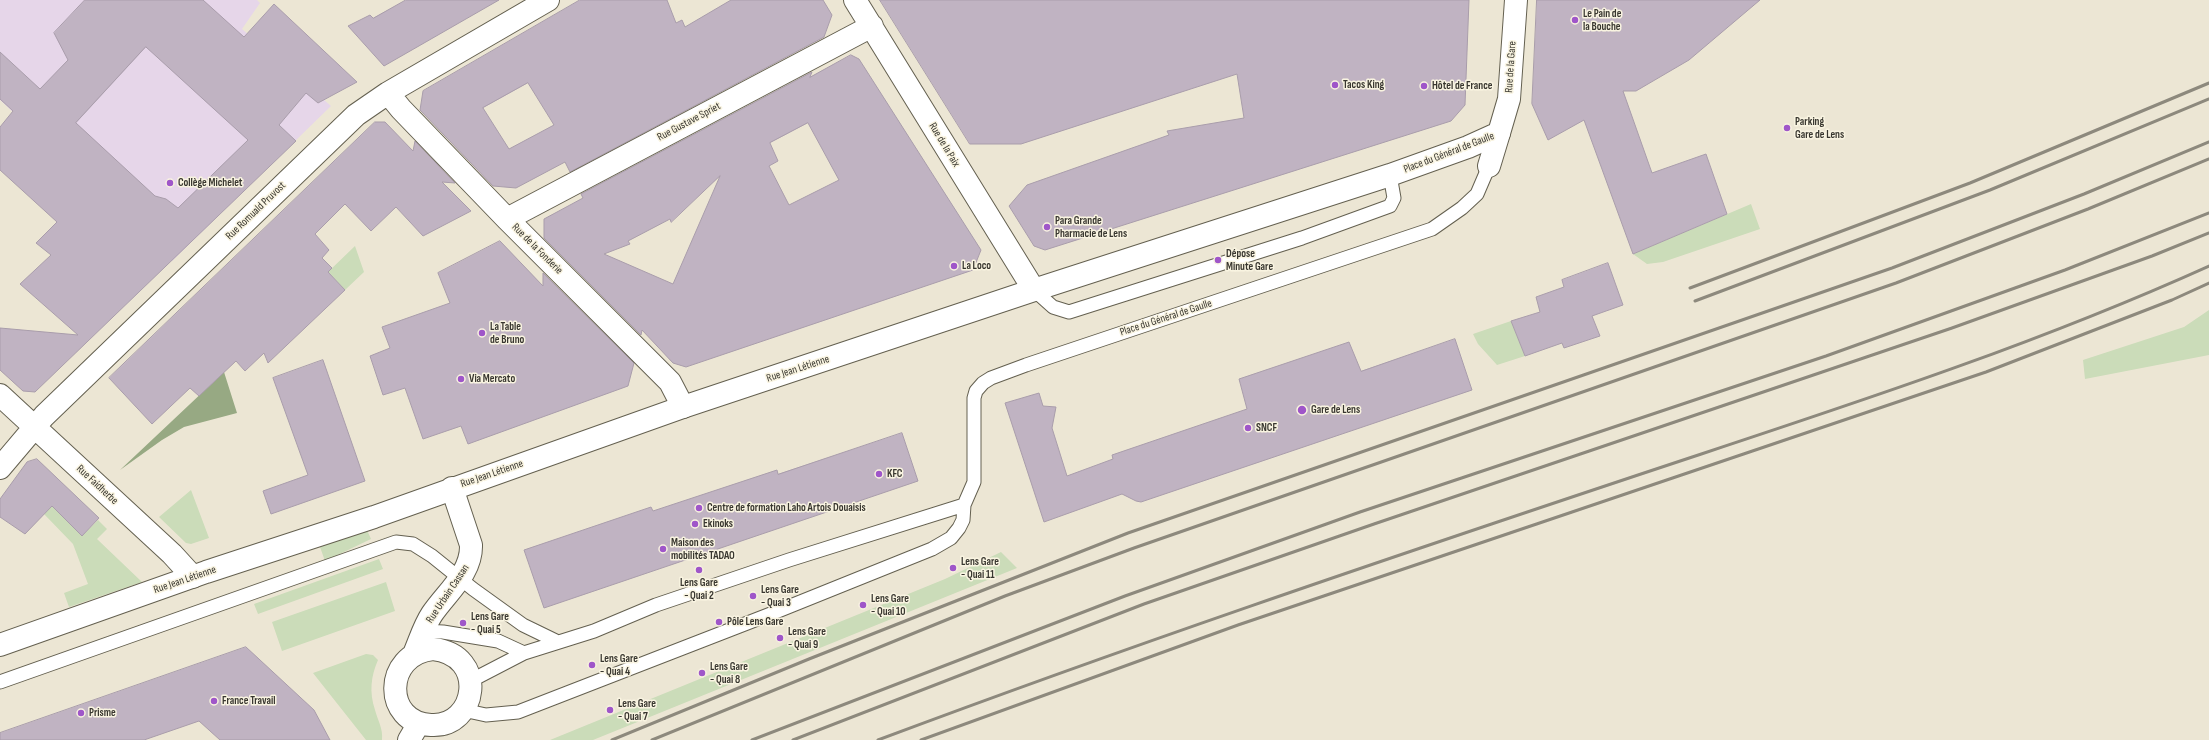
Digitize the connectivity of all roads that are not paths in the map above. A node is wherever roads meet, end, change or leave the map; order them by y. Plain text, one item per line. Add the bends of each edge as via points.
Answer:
1 (548, 0) edge
2 (855, 0) edge
3 (1516, 0) edge
4 (872, 26) junction
5 (388, 93) junction
6 (1499, 133) junction
7 (1489, 166) joint
8 (1390, 175) junction
9 (507, 219) junction
10 (1034, 290) junction
11 (985, 306) joint
12 (0, 395) edge
13 (683, 407) junction
14 (34, 427) junction
15 (0, 468) edge
16 (452, 488) junction
17 (964, 505) junction
18 (193, 576) junction
19 (459, 578) junction
20 (424, 631) junction
21 (558, 642) junction
22 (0, 646) edge
23 (524, 653) junction
24 (414, 654) junction
25 (472, 680) junction
26 (0, 682) edge
27 (463, 710) junction
28 (414, 732) edge

1 - 5 street, Rue Romuald Pruvost
2 - 4 street, Rue de la Paix
3 - 6 street, Rue de la Gare via 1509,99
4 - 9 street, Rue Gustave Spriet
4 - 10 street, Rue de la Paix
5 - 9 street, Rue de la Fonderie
5 - 14 street, Rue Romuald Pruvost via 356,115
6 - 7 street, Place du Général de Gaulle
6 - 8 street, Place du Général de Gaulle
7 - 17 lane, Place du Général de Gaulle via 1477,194 1432,229 983,382 974,398 974,482
8 - 10 street, Place du Général de Gaulle
8 - 10 lane via 1394,198 1390,206 1294,240 1069,312 1053,307
9 - 13 street, Rue de la Fonderie via 670,382
10 - 11 street, Place du Général de Gaulle
11 - 13 street, Rue Jean Létienne
12 - 14 street, Rue Faidherbe
13 - 16 street, Rue Jean Létienne
14 - 15 street, Rue Romuald Pruvost
14 - 18 street, Rue Faidherbe
16 - 18 street, Rue Jean Létienne via 374,517
16 - 19 street, Rue Urbain Cassan via 471,545 470,561
17 - 21 lane via 789,560 656,605 594,631
17 - 27 lane, Place du Général de Gaulle via 963,520 959,528 951,538 932,549 768,616 518,712 486,716
18 - 22 street, Rue Jean Létienne
19 - 20 street, Rue Urbain Cassan via 432,614
19 - 21 lane via 523,625
19 - 26 lane via 413,544 396,542
20 - 23 lane via 498,641
20 - 24 street, Rue Urbain Cassan
21 - 23 lane
23 - 25 lane
24 - 25 street via 433,649 452,654 466,667
24 - 28 street via 405,660 399,669 394,690
25 - 27 street via 470,694
27 - 28 street via 444,724

